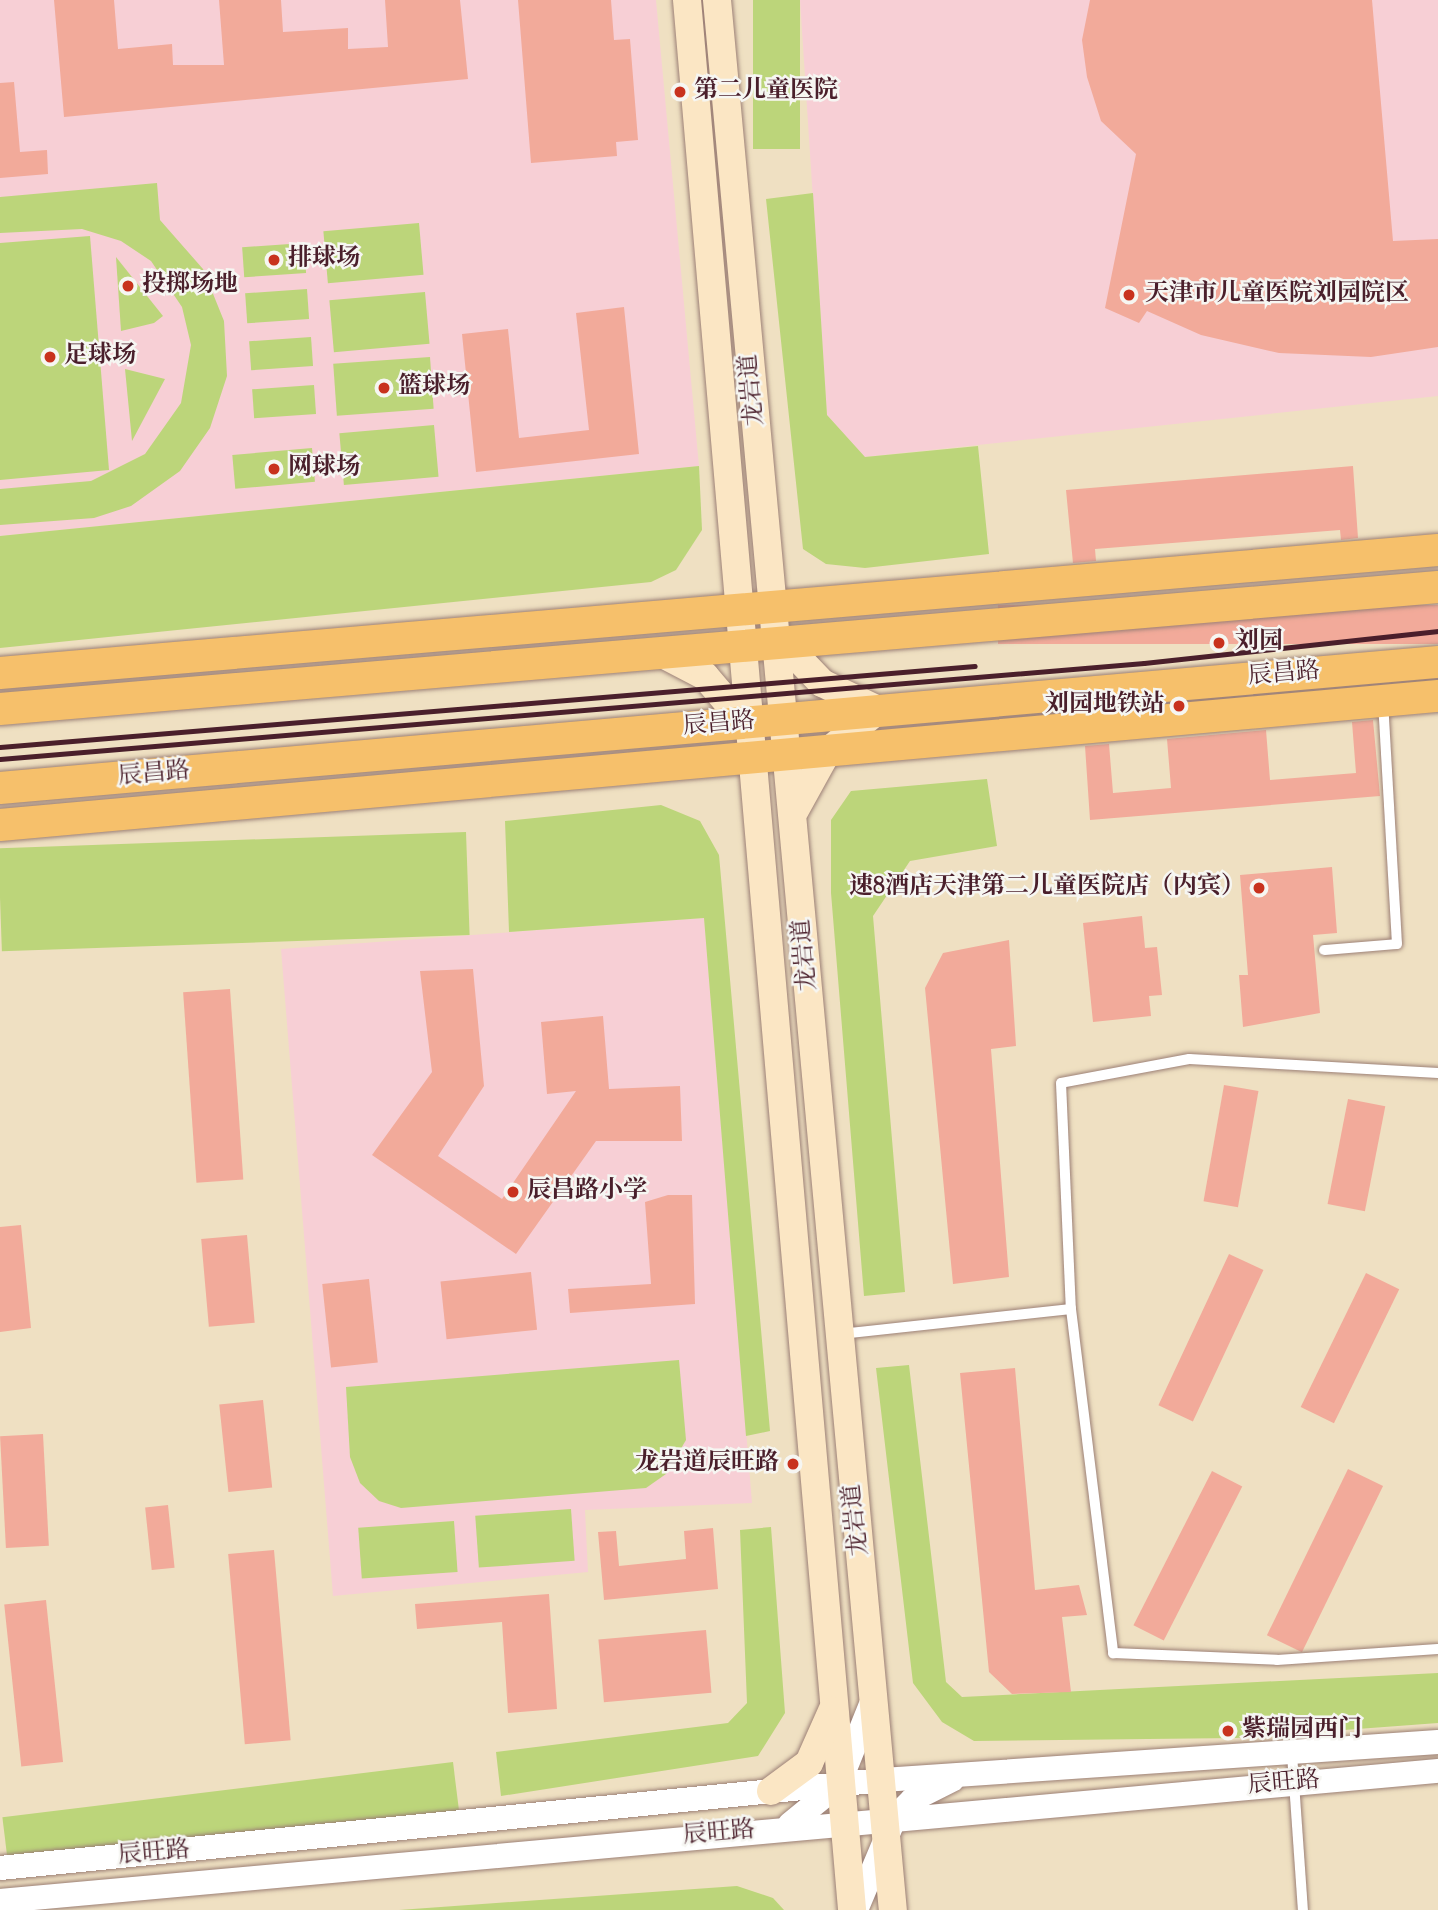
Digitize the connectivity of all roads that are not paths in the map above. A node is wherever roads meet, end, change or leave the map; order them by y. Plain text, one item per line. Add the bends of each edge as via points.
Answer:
1 (687, 0) edge
2 (717, 0) edge
3 (1438, 550) edge
4 (1438, 587) edge
5 (756, 609) junction
6 (778, 638) junction
7 (743, 642) junction
8 (651, 651) junction
9 (1429, 668) edge
10 (0, 673) edge
11 (1438, 695) edge
12 (1383, 700) junction
13 (0, 709) edge
14 (878, 710) junction
15 (784, 719) junction
16 (760, 741) junction
17 (828, 752) junction
18 (0, 788) edge
19 (794, 813) junction
20 (0, 825) edge
21 (1324, 950) dead end
22 (1438, 1073) edge
23 (1071, 1309) junction
24 (841, 1334) junction
25 (1438, 1650) edge
26 (875, 1692) junction
27 (835, 1701) junction
28 (1438, 1742) edge
29 (1292, 1754) junction
30 (1438, 1771) edge
31 (969, 1774) junction
32 (883, 1780) junction
33 (840, 1783) junction
34 (1294, 1784) junction
35 (771, 1791) junction
36 (845, 1822) junction
37 (889, 1823) junction
38 (780, 1828) junction
39 (0, 1867) edge
40 (0, 1901) edge
41 (854, 1910) edge
42 (893, 1910) edge
43 (1303, 1910) edge

1 - 5 main road, 龙岩道 via 737,576
2 - 5 main road, 龙岩道
3 - 5 main road
4 - 6 main road
5 - 6 main road, 龙岩道
5 - 7 main road, 龙岩道
5 - 10 main road
6 - 7 main road
6 - 14 main road via 822,683
6 - 15 main road, 龙岩道
7 - 8 main road
7 - 16 main road, 龙岩道
8 - 13 main road
8 - 16 main road via 705,676
9 - 14 main road, 辰昌路
11 - 12 main road
12 - 17 main road
12 - 21 lane via 1397,944
14 - 15 main road, 辰昌路
14 - 17 main road
15 - 16 main road, 辰昌路
16 - 17 main road
16 - 18 main road, 辰昌路
16 - 19 main road
16 - 20 main road
16 - 27 main road, 龙岩道
17 - 19 main road
19 - 24 main road, 龙岩道
22 - 23 lane via 1189,1059 1061,1083
23 - 24 lane
23 - 25 lane via 1113,1653 1277,1660
24 - 26 main road, 龙岩道
26 - 32 main road, 龙岩道
26 - 33 street
27 - 33 main road, 龙岩道
27 - 35 main road via 809,1763
28 - 29 street, 辰旺路
29 - 31 street, 辰旺路
29 - 34 lane
30 - 34 street, 辰旺路
31 - 32 street, 辰旺路
31 - 37 street via 935,1787
32 - 33 street, 辰旺路
32 - 37 main road, 龙岩道
33 - 35 street, 辰旺路
33 - 36 main road, 龙岩道
33 - 38 street via 813,1810
34 - 37 street, 辰旺路
34 - 43 lane
35 - 39 street, 辰旺路
36 - 37 street, 辰旺路
36 - 38 street, 辰旺路
36 - 41 main road, 龙岩道
37 - 41 street
37 - 42 main road, 龙岩道
38 - 40 street, 辰旺路

